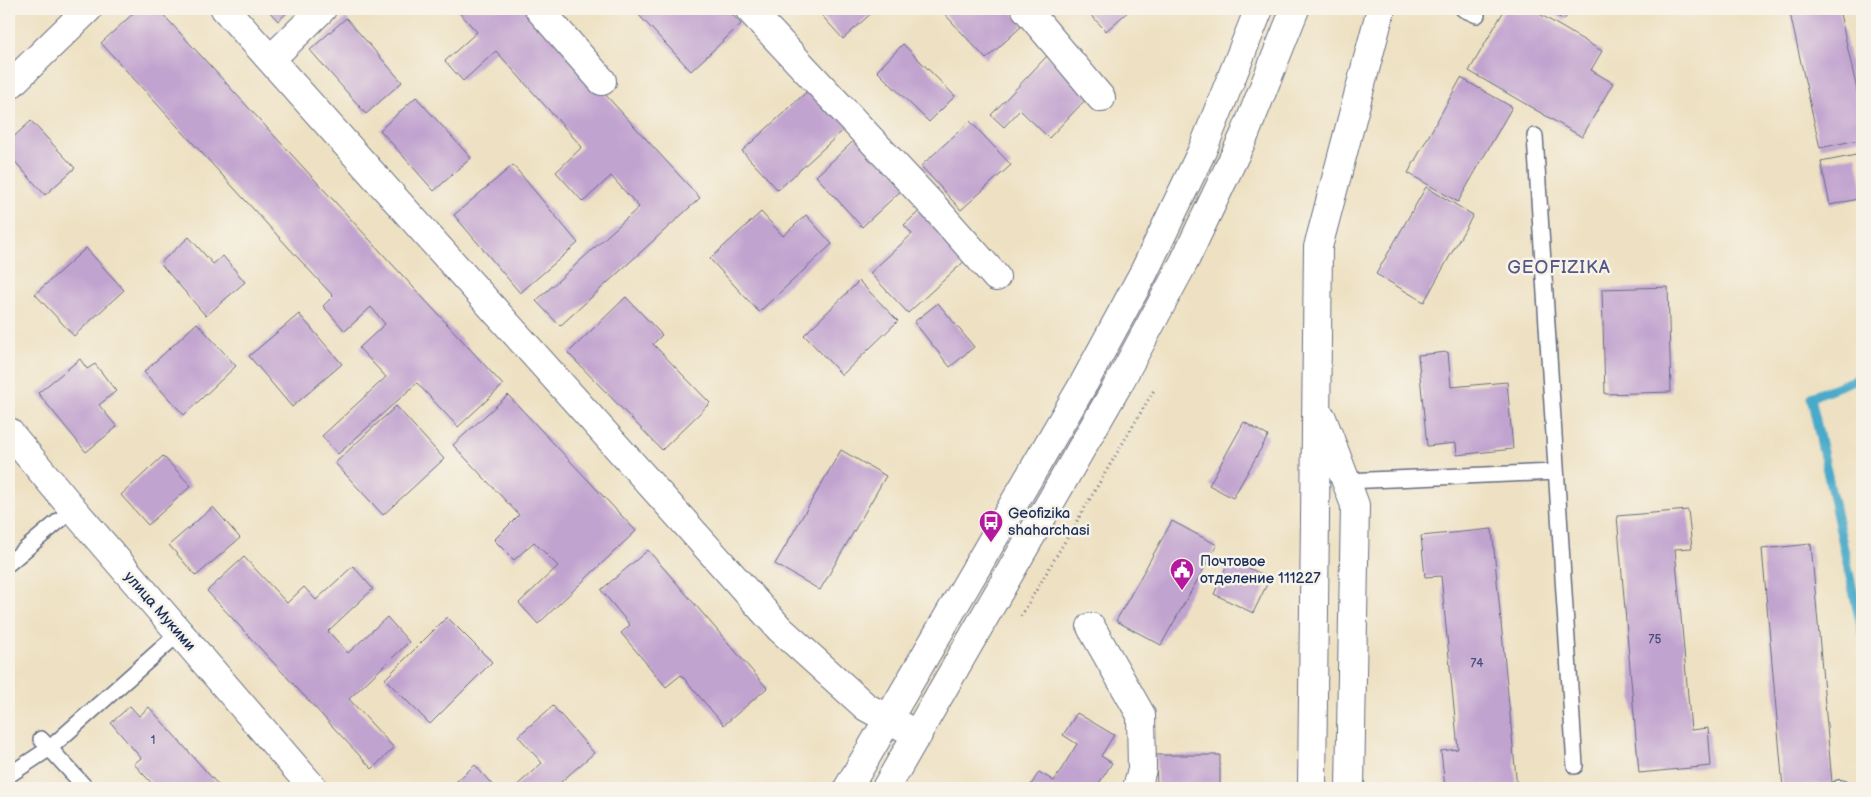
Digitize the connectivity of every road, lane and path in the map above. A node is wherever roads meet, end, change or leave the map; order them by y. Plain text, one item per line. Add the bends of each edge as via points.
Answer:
1 (88, 9) edge
2 (224, 9) edge
3 (322, 9) edge
4 (539, 9) edge
5 (748, 9) edge
6 (1026, 9) edge
7 (1259, 9) edge
8 (1295, 9) edge
9 (1381, 9) edge
10 (271, 59) junction
11 (602, 81) dead end
12 (9, 86) edge
13 (1101, 98) dead end
14 (1535, 136) dead end
15 (996, 277) dead end
16 (1154, 390) dead end
17 (1316, 403) junction
18 (9, 432) edge
19 (1556, 472) junction
20 (1346, 481) junction
21 (73, 509) junction
22 (9, 563) edge
23 (1017, 622) dead end
24 (1091, 627) dead end
25 (180, 633) junction
26 (888, 719) junction
27 (918, 735) junction
28 (45, 743) junction
29 (1576, 766) dead end
30 (9, 775) edge
31 (86, 788) edge
32 (313, 788) edge
33 (848, 788) edge
34 (886, 788) edge
35 (1137, 788) edge
36 (1312, 788) edge
37 (1350, 788) edge

1 - 12 street
2 - 10 street
3 - 10 street
4 - 11 street
5 - 15 street
6 - 13 street
7 - 26 street via 1202,151 1144,272 1084,382
8 - 27 street via 1244,134 1184,262 1119,383
9 - 17 street via 1318,247
10 - 26 street via 780,629 866,707
14 - 19 lane
16 - 23 path
17 - 20 street
17 - 36 street
18 - 21 street, улица Мукими
19 - 20 lane
19 - 29 lane
20 - 37 street via 1355,505
21 - 22 lane
21 - 25 street, улица Мукими
24 - 35 street via 1141,715 1142,769
25 - 28 lane
25 - 32 street, улица Мукими
26 - 27 street
26 - 33 street
27 - 34 street
28 - 30 lane
28 - 31 lane

